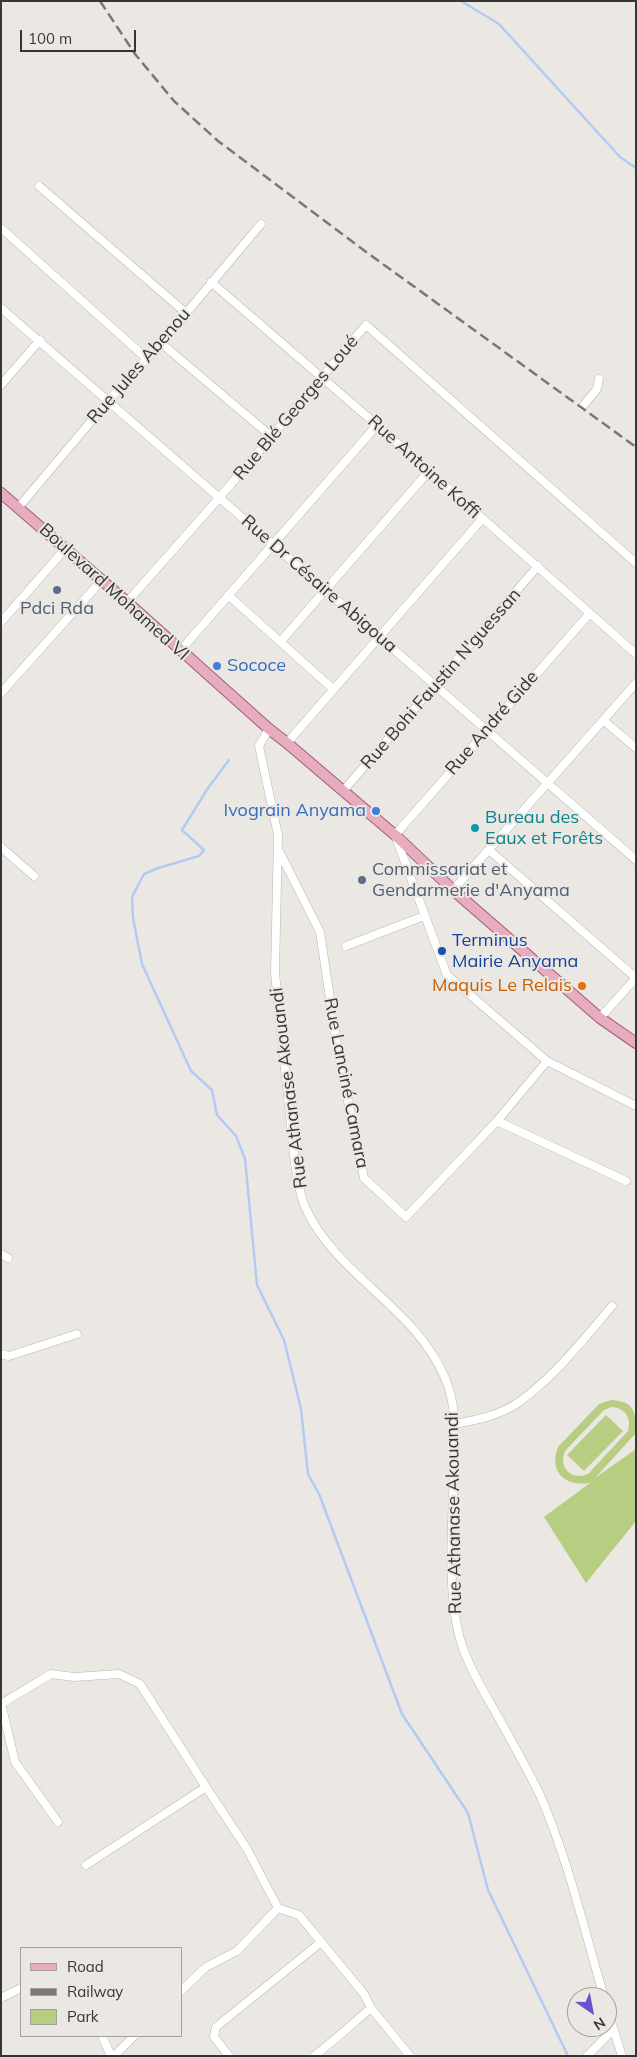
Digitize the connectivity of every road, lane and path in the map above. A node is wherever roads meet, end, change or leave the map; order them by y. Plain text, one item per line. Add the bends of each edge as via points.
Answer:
1 (39, 186) dead end
2 (261, 224) dead end
3 (2, 229) edge
4 (211, 282) junction
5 (1, 308) edge
6 (186, 313) junction
7 (40, 340) junction
8 (161, 343) junction
9 (147, 359) junction
10 (322, 378) junction
11 (598, 379) dead end
12 (1, 385) edge
13 (109, 400) junction
14 (582, 408) dead end
15 (377, 425) junction
16 (272, 437) junction
17 (429, 471) junction
18 (1, 493) edge
19 (220, 498) junction
20 (18, 508) junction
21 (482, 519) junction
22 (272, 545) junction
23 (65, 549) junction
24 (636, 563) edge
25 (538, 566) junction
26 (101, 581) junction
27 (326, 590) junction
28 (228, 595) junction
29 (127, 602) junction
30 (590, 613) junction
31 (1, 622) edge
32 (379, 637) junction
33 (281, 641) junction
34 (180, 651) junction
35 (636, 654) edge
36 (636, 683) edge
37 (436, 686) junction
38 (334, 689) junction
39 (1, 693) edge
40 (603, 720) junction
41 (486, 729) junction
42 (269, 730) junction
43 (288, 743) junction
44 (636, 748) edge
45 (547, 783) junction
46 (343, 791) junction
47 (395, 835) junction
48 (1, 847) edge
49 (489, 850) junction
50 (279, 852) junction
51 (636, 860) edge
52 (34, 876) dead end
53 (453, 890) junction
54 (424, 916) junction
55 (346, 946) dead end
56 (636, 978) edge
57 (600, 1018) junction
58 (636, 1043) edge
59 (546, 1061) junction
60 (636, 1106) edge
61 (498, 1121) junction
62 (626, 1181) dead end
63 (612, 1306) dead end
64 (77, 1334) dead end
65 (1, 1354) edge
66 (455, 1424) junction
67 (1, 1703) edge
68 (206, 1787) junction
69 (58, 1822) dead end
70 (86, 1865) dead end
71 (278, 1908) junction
72 (320, 1943) junction
73 (601, 1987) edge
74 (20, 1988) edge
75 (182, 1989) edge
76 (1, 1998) edge
77 (371, 2008) junction
78 (102, 2037) edge
79 (133, 2037) edge
80 (606, 2037) edge
81 (615, 2037) edge
82 (112, 2056) edge
83 (229, 2056) edge
84 (314, 2056) edge
85 (410, 2056) edge
86 (587, 2056) edge
87 (622, 2056) edge

1 - 6 street
2 - 4 street, Rue Jules Abenou
3 - 9 street
4 - 6 street, Rue Jules Abenou
4 - 10 street, Rue Antoine Koffi
5 - 7 street, Rue Dr Césaire Abigoua
6 - 8 street, Rue Jules Abenou
7 - 12 street
7 - 13 street, Rue Dr Césaire Abigoua
8 - 9 street, Rue Jules Abenou
8 - 16 street
9 - 13 street, Rue Jules Abenou
10 - 15 street, Rue Antoine Koffi
10 - 16 street, Rue Blé Georges Loué
10 - 24 street, Rue Blé Georges Loué via 366,325
11 - 14 street via 597,389
13 - 19 street, Rue Dr Césaire Abigoua
13 - 20 street, Rue Jules Abenou
15 - 17 street, Rue Antoine Koffi
15 - 22 street
16 - 19 street, Rue Blé Georges Loué
17 - 21 street, Rue Antoine Koffi
17 - 27 street
18 - 20 main road, Boulevard Mohamed VI
19 - 22 street, Rue Dr Césaire Abigoua
19 - 29 street, Rue Blé Georges Loué
20 - 23 main road, Boulevard Mohamed VI
21 - 25 street, Rue Antoine Koffi
21 - 32 street
22 - 27 street, Rue Dr Césaire Abigoua
22 - 28 street
23 - 26 main road, Boulevard Mohamed VI
23 - 31 street
25 - 30 street, Rue Antoine Koffi
25 - 37 street, Rue Bohi Faustin N'guessan
26 - 29 main road, Boulevard Mohamed VI
26 - 39 street
27 - 32 street, Rue Dr Césaire Abigoua
27 - 33 street
28 - 33 street
28 - 34 street
29 - 34 main road, Boulevard Mohamed VI
30 - 35 street, Rue Antoine Koffi
30 - 41 street, Rue André Gide
32 - 37 street, Rue Dr Césaire Abigoua
32 - 38 street
33 - 38 street
34 - 42 main road, Boulevard Mohamed VI
36 - 40 street
37 - 41 street, Rue Dr Césaire Abigoua
37 - 46 street, Rue Bohi Faustin N'guessan
38 - 43 street
40 - 44 street
40 - 45 street
41 - 45 street, Rue Dr Césaire Abigoua
41 - 47 street, Rue André Gide
42 - 43 main road, Boulevard Mohamed VI
42 - 50 street, Rue Athanase Akouandi via 259,746
43 - 46 main road, Boulevard Mohamed VI
45 - 49 street
45 - 51 street, Rue Dr Césaire Abigoua
46 - 47 main road, Boulevard Mohamed VI
47 - 53 main road, Boulevard Mohamed VI
47 - 54 street
48 - 52 street
49 - 53 street
49 - 56 street
50 - 61 street, Rue Lanciné Camara via 320,932 339,1058 364,1178 406,1217
50 - 66 street, Rue Athanase Akouandi via 275,973 299,1188 305,1207 335,1251 403,1316 437,1359 447,1381
53 - 57 main road, Boulevard Mohamed VI
54 - 55 street
54 - 59 street via 447,975
56 - 57 street
57 - 58 main road, Boulevard Mohamed VI
59 - 60 street
59 - 61 street, Rue Lanciné Camara
61 - 62 street
63 - 66 street via 570,1355 519,1402 479,1420
64 - 65 street via 9,1356
66 - 73 street, Rue Athanase Akouandi via 453,1564 456,1618 461,1641 478,1682 538,1792 554,1829
67 - 68 street via 52,1674 74,1677 120,1674 140,1684
67 - 69 street via 15,1762
68 - 70 street
68 - 71 street via 247,1849
71 - 72 street via 299,1915
71 - 75 street via 237,1951 206,1967
72 - 77 street via 358,1987
72 - 83 street via 216,2027 214,2037
74 - 76 street
77 - 84 street
77 - 85 street
78 - 82 street
79 - 82 street
80 - 86 street
81 - 87 street

